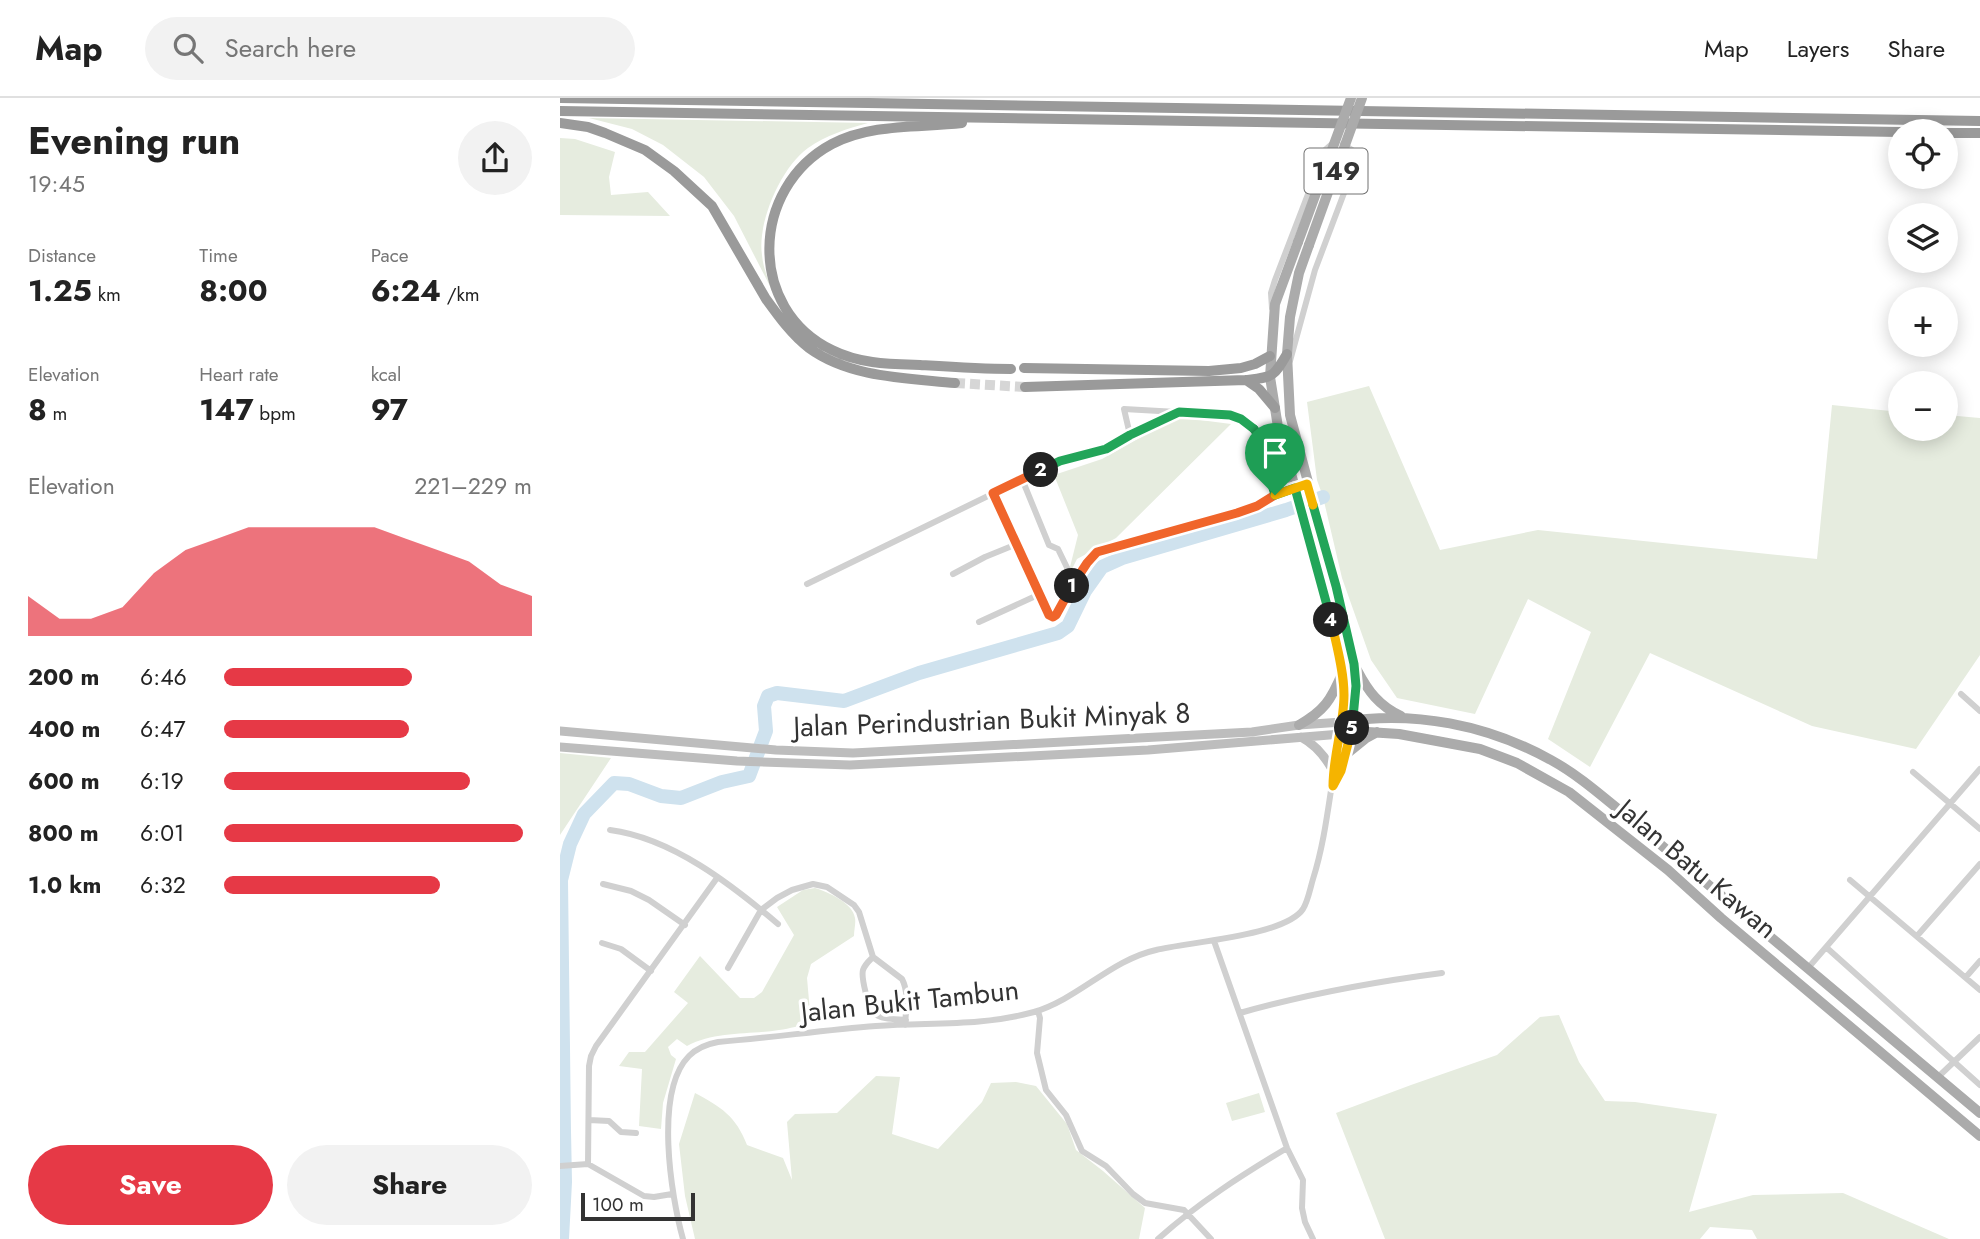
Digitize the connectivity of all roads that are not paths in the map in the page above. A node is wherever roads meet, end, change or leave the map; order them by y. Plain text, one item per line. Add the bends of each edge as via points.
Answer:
1 (560, 98) edge
2 (839, 98) edge
3 (1351, 98) edge
4 (1362, 98) edge
5 (867, 104) junction
6 (560, 111) edge
7 (1003, 118) junction
8 (1980, 121) edge
9 (560, 124) edge
10 (1888, 132) edge
11 (1958, 133) edge
12 (1980, 133) edge
13 (1272, 327) junction
14 (1287, 355) junction
15 (1270, 356) junction
16 (1024, 368) dead end
17 (1011, 369) dead end
18 (1288, 369) junction
19 (1270, 377) junction
20 (1246, 380) junction
21 (955, 383) tunnel mouth
22 (1025, 387) tunnel mouth
23 (1275, 408) junction
24 (1179, 412) junction
25 (1130, 435) junction
26 (1023, 479) junction
27 (1308, 488) junction
28 (1296, 491) junction
29 (993, 493) junction
30 (1275, 495) junction
31 (1017, 544) junction
32 (953, 573) dead end
33 (1074, 582) junction
34 (807, 584) dead end
35 (1040, 594) junction
36 (979, 622) dead end
37 (1354, 664) junction
38 (1342, 672) junction
39 (1961, 694) dead end
40 (1980, 710) edge
41 (1406, 719) junction
42 (1353, 720) junction
43 (1342, 722) junction
44 (560, 731) edge
45 (1299, 731) junction
46 (1352, 731) junction
47 (1377, 732) junction
48 (1340, 734) junction
49 (560, 747) edge
50 (1345, 755) junction
51 (1980, 769) edge
52 (1333, 771) junction
53 (1913, 772) dead end
54 (1333, 786) junction
55 (1950, 803) junction
56 (1980, 829) edge
57 (610, 830) dead end
58 (1980, 864) edge
59 (717, 878) junction
60 (1850, 880) dead end
61 (603, 884) dead end
62 (1870, 897) junction
63 (761, 910) junction
64 (778, 924) dead end
65 (685, 925) junction
66 (1917, 936) junction
67 (1214, 941) junction
68 (601, 943) dead end
69 (1826, 948) junction
70 (873, 957) junction
71 (1980, 961) edge
72 (727, 968) dead end
73 (1808, 968) junction
74 (652, 971) junction
75 (1442, 973) dead end
76 (1966, 977) junction
77 (1980, 990) edge
78 (1038, 1011) junction
79 (1240, 1013) junction
80 (906, 1022) junction
81 (1980, 1037) edge
82 (1954, 1062) junction
83 (1937, 1078) junction
84 (1980, 1085) edge
85 (1980, 1113) edge
86 (589, 1120) junction
87 (636, 1133) dead end
88 (1980, 1136) edge
89 (1287, 1148) junction
90 (588, 1164) junction
91 (560, 1166) edge
92 (673, 1194) junction
93 (1187, 1215) junction
94 (683, 1239) edge
95 (1158, 1239) edge
96 (1211, 1239) edge
97 (1313, 1239) edge

1 - 5 highway
2 - 5 highway
3 - 13 main road, Jalan Bukit Tambun / 149, bridge via 1277,296
4 - 14 main road, Jalan Bukit Tambun / 149, bridge via 1292,300
5 - 8 highway
6 - 7 highway
7 - 10 highway
7 - 17 highway via 867,132 826,147 785,189 773,217 769,251 774,282 789,313 805,332 832,350 880,363
9 - 21 highway via 588,127 645,150 686,181 712,206 771,306 809,348 859,370
11 - 12 highway
13 - 15 main road, Jalan Bukit Tambun / 149
13 - 18 street via 1272,288 1325,150 1336,141 1355,152 1354,163 1315,270
14 - 18 main road, Jalan Bukit Tambun
14 - 19 highway
15 - 16 highway via 1241,368 1209,370
15 - 19 main road, Jalan Bukit Tambun / 149
18 - 27 main road, Jalan Bukit Tambun via 1290,415
19 - 20 highway
19 - 23 main road, Jalan Bukit Tambun
20 - 22 highway
20 - 23 highway
23 - 28 main road, Jalan Bukit Tambun
24 - 25 street
24 - 25 street via 1124,409
24 - 30 street via 1230,415 1253,427
25 - 26 street via 1106,449 1060,461
26 - 29 street
26 - 33 street via 1049,545 1058,549
27 - 28 street
27 - 37 main road, Jalan Bukit Tambun
28 - 30 street
28 - 38 main road, Jalan Bukit Tambun
29 - 31 street
29 - 34 street
30 - 33 street via 1237,513 1097,552
31 - 32 street
31 - 35 street
33 - 35 street via 1053,617
35 - 36 street
37 - 41 main road via 1379,702
37 - 42 main road, Jalan Bukit Tambun
38 - 43 main road, Jalan Bukit Tambun
38 - 45 main road via 1325,707
39 - 40 street
41 - 42 main road, Jalan Batu Kawan
41 - 73 main road, Jalan Batu Kawan via 1473,727 1552,760 1629,818
42 - 43 main road, Jalan Batu Kawan
42 - 46 main road, Jalan Bukit Tambun
43 - 45 street, Jalan Perindustrian Bukit Minyak 8
43 - 48 main road, Jalan Bukit Tambun
44 - 45 street, Jalan Perindustrian Bukit Minyak 8 via 853,753
45 - 48 street, Jalan Perindustrian Bukit Minyak 8
45 - 49 street, Jalan Perindustrian Bukit Minyak 8 via 1252,742 1148,750 863,764 771,763
45 - 52 street
46 - 47 main road, Jalan Batu Kawan
46 - 48 main road, Jalan Batu Kawan
46 - 50 street, Jalan Bukit Tambun
47 - 50 main road
47 - 88 main road, Jalan Batu Kawan via 1486,750 1569,792 1668,870
48 - 52 street, Jalan Bukit Tambun
50 - 54 street, Jalan Bukit Tambun
51 - 55 street
52 - 54 street, Jalan Bukit Tambun
53 - 55 street
54 - 67 street, Jalan Bukit Tambun via 1318,866 1303,909 1284,924
55 - 56 street
55 - 62 street
57 - 59 street via 650,839
58 - 66 street
59 - 63 street
59 - 65 street
60 - 62 street
61 - 65 street via 649,900
62 - 66 street
62 - 69 street
63 - 64 street
63 - 70 street via 792,890 813,884 827,887 859,912
63 - 72 street
65 - 74 street
66 - 76 street
67 - 78 street, Jalan Bukit Tambun via 1138,956
67 - 79 street
68 - 74 street via 621,949
69 - 73 street
69 - 82 street
70 - 80 street via 905,983
70 - 80 street via 862,973 872,1010
71 - 76 street
73 - 83 main road, Jalan Batu Kawan
74 - 86 street via 591,1056
75 - 79 street via 1367,983
76 - 77 street
78 - 80 street, Jalan Bukit Tambun via 983,1023
78 - 93 street via 1037,1053 1046,1090 1066,1115 1082,1151 1106,1166 1145,1203 1184,1210
79 - 89 street
80 - 92 street, Jalan Bukit Tambun via 718,1042 695,1051 680,1070 671,1100 668,1137
81 - 82 street
82 - 83 street
82 - 84 street
83 - 85 main road, Jalan Batu Kawan
86 - 87 street via 609,1121 621,1132
86 - 90 street
89 - 93 street
89 - 97 street via 1304,1182 1302,1209
90 - 91 street
90 - 92 street via 644,1196
92 - 94 street, Jalan Bukit Tambun
93 - 95 street
93 - 96 street

